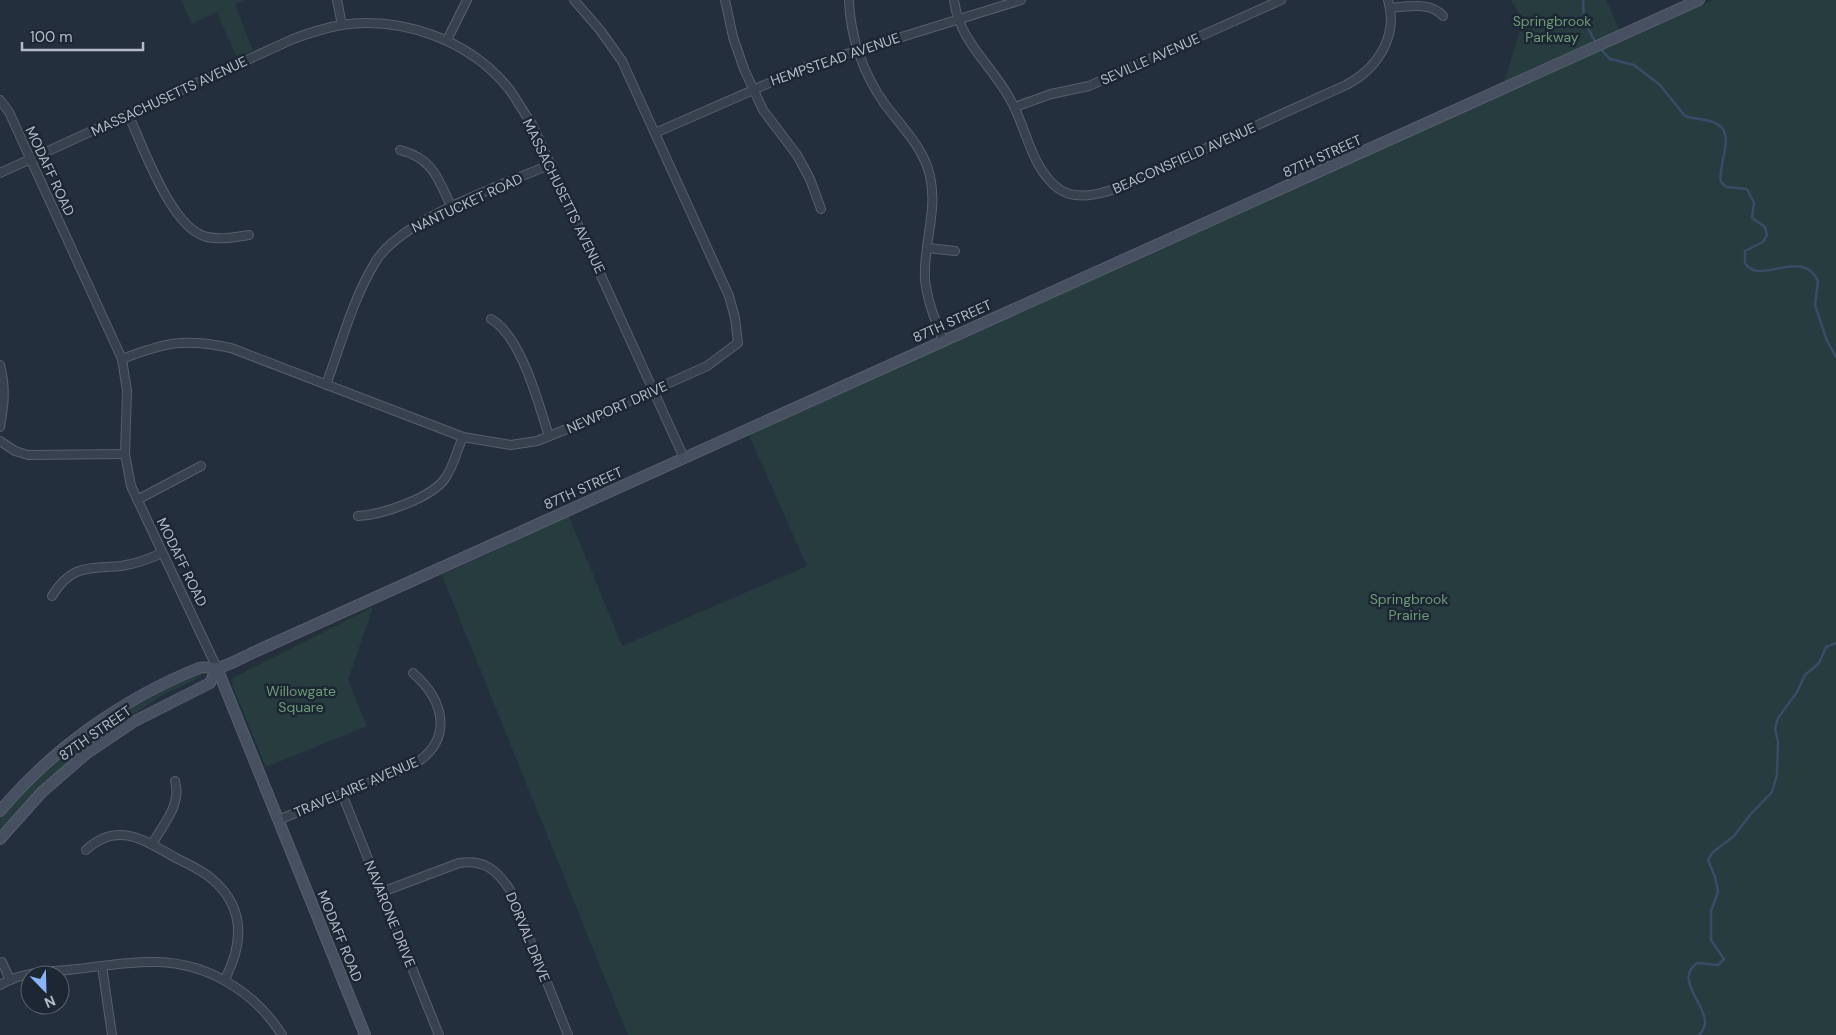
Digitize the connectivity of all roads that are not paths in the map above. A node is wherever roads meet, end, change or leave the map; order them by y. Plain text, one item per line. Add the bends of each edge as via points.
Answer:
1 (337, 0) edge
2 (467, 0) edge
3 (574, 0) edge
4 (725, 0) edge
5 (849, 0) edge
6 (954, 0) edge
7 (1021, 0) edge
8 (1281, 0) edge
9 (1699, 0) edge
10 (1389, 4) edge
11 (1443, 16) dead end
12 (958, 19) junction
13 (342, 25) junction
14 (447, 40) junction
15 (857, 50) junction
16 (754, 88) junction
17 (0, 100) edge
18 (1015, 107) junction
19 (128, 114) junction
20 (655, 133) junction
21 (400, 150) dead end
22 (30, 159) junction
23 (551, 164) junction
24 (0, 173) edge
25 (452, 208) junction
26 (821, 209) dead end
27 (250, 235) dead end
28 (928, 248) junction
29 (955, 251) dead end
30 (491, 318) dead end
31 (943, 340) junction
32 (122, 359) junction
33 (0, 365) edge
34 (326, 385) junction
35 (653, 390) junction
36 (0, 427) edge
37 (549, 436) junction
38 (463, 437) junction
39 (0, 442) edge
40 (125, 454) junction
41 (684, 458) junction
42 (202, 466) dead end
43 (137, 500) junction
44 (358, 516) dead end
45 (162, 553) junction
46 (52, 596) dead end
47 (217, 668) junction
48 (413, 673) dead end
49 (175, 781) dead end
50 (342, 794) junction
51 (0, 811) edge
52 (278, 820) junction
53 (0, 839) edge
54 (152, 844) junction
55 (86, 850) dead end
56 (382, 892) junction
57 (2, 962) dead end
58 (102, 966) junction
59 (225, 979) junction
60 (10, 980) junction
61 (0, 985) edge
62 (112, 1035) edge
63 (282, 1035) edge
64 (365, 1035) edge
65 (439, 1035) edge
66 (568, 1035) edge

1 - 13 street
2 - 14 street
3 - 20 street, NEWPORT DRIVE via 622,61
4 - 16 street via 738,55
5 - 15 street
6 - 12 street, BEACONSFIELD AVENUE
7 - 12 street, HEMPSTEAD AVENUE
8 - 18 street, SEVILLE AVENUE via 1089,86 1051,94
9 - 31 street, 87TH STREET
10 - 11 street via 1427,6
10 - 18 street, BEACONSFIELD AVENUE via 1389,29 1384,48 1364,74 1346,85 1106,192 1087,195 1066,193 1050,181 1034,158
12 - 15 street, HEMPSTEAD AVENUE
12 - 18 street, BEACONSFIELD AVENUE via 964,34 1000,80
13 - 14 street, MASSACHUSETTS AVENUE via 394,25
13 - 19 street, MASSACHUSETTS AVENUE via 294,38
14 - 23 street, MASSACHUSETTS AVENUE via 480,62 508,88 532,124
15 - 16 street, HEMPSTEAD AVENUE
15 - 28 street via 873,86 912,139 930,175 932,216
16 - 20 street, HEMPSTEAD AVENUE
16 - 26 street via 763,110 797,155
17 - 22 street, MODAFF ROAD
19 - 22 street, MASSACHUSETTS AVENUE
19 - 27 street via 172,208 189,226 205,237 224,239
20 - 35 street, NEWPORT DRIVE via 729,296 738,344 707,366
21 - 25 street via 429,164
22 - 24 street, MASSACHUSETTS AVENUE
22 - 32 street, MODAFF ROAD
23 - 25 street, NANTUCKET ROAD
23 - 35 street, MASSACHUSETTS AVENUE
25 - 34 street, NANTUCKET ROAD via 423,220 397,237 377,259 363,285
28 - 29 street
28 - 31 street via 925,277 929,303
30 - 37 street via 503,328 516,349
31 - 41 street, 87TH STREET
32 - 34 street, NEWPORT DRIVE via 158,346 200,342 231,348
32 - 40 street, MODAFF ROAD via 128,391
33 - 36 street via 4,382
34 - 38 street, NEWPORT DRIVE
35 - 37 street, NEWPORT DRIVE
35 - 41 street, MASSACHUSETTS AVENUE
37 - 38 street, NEWPORT DRIVE via 511,444
38 - 44 street via 450,469 437,486 387,511
39 - 40 street via 28,454
40 - 43 street, MODAFF ROAD
41 - 47 street, 87TH STREET
42 - 43 street
43 - 45 street, MODAFF ROAD
45 - 46 street via 134,564 79,569 64,579
45 - 47 street, MODAFF ROAD
47 - 51 street, 87TH STREET via 202,667 114,713 67,746
47 - 52 street, MODAFF ROAD
47 - 53 street, 87TH STREET via 210,683 133,722 87,754 42,792
48 - 50 street, TRAVELAIRE AVENUE via 431,691 439,710 441,728 433,748 413,765
49 - 54 street via 175,802
50 - 52 street, TRAVELAIRE AVENUE
50 - 56 street, NAVARONE DRIVE
52 - 64 street, MODAFF ROAD
54 - 55 street via 135,836 121,835 98,841
54 - 59 street via 206,874 228,897 236,914 239,934 235,960
56 - 65 street, NAVARONE DRIVE
56 - 66 street, DORVAL DRIVE via 459,863 469,861 489,866 510,890
57 - 60 street
58 - 59 street via 169,963
58 - 60 street
58 - 62 street
59 - 63 street via 260,1007
60 - 61 street

